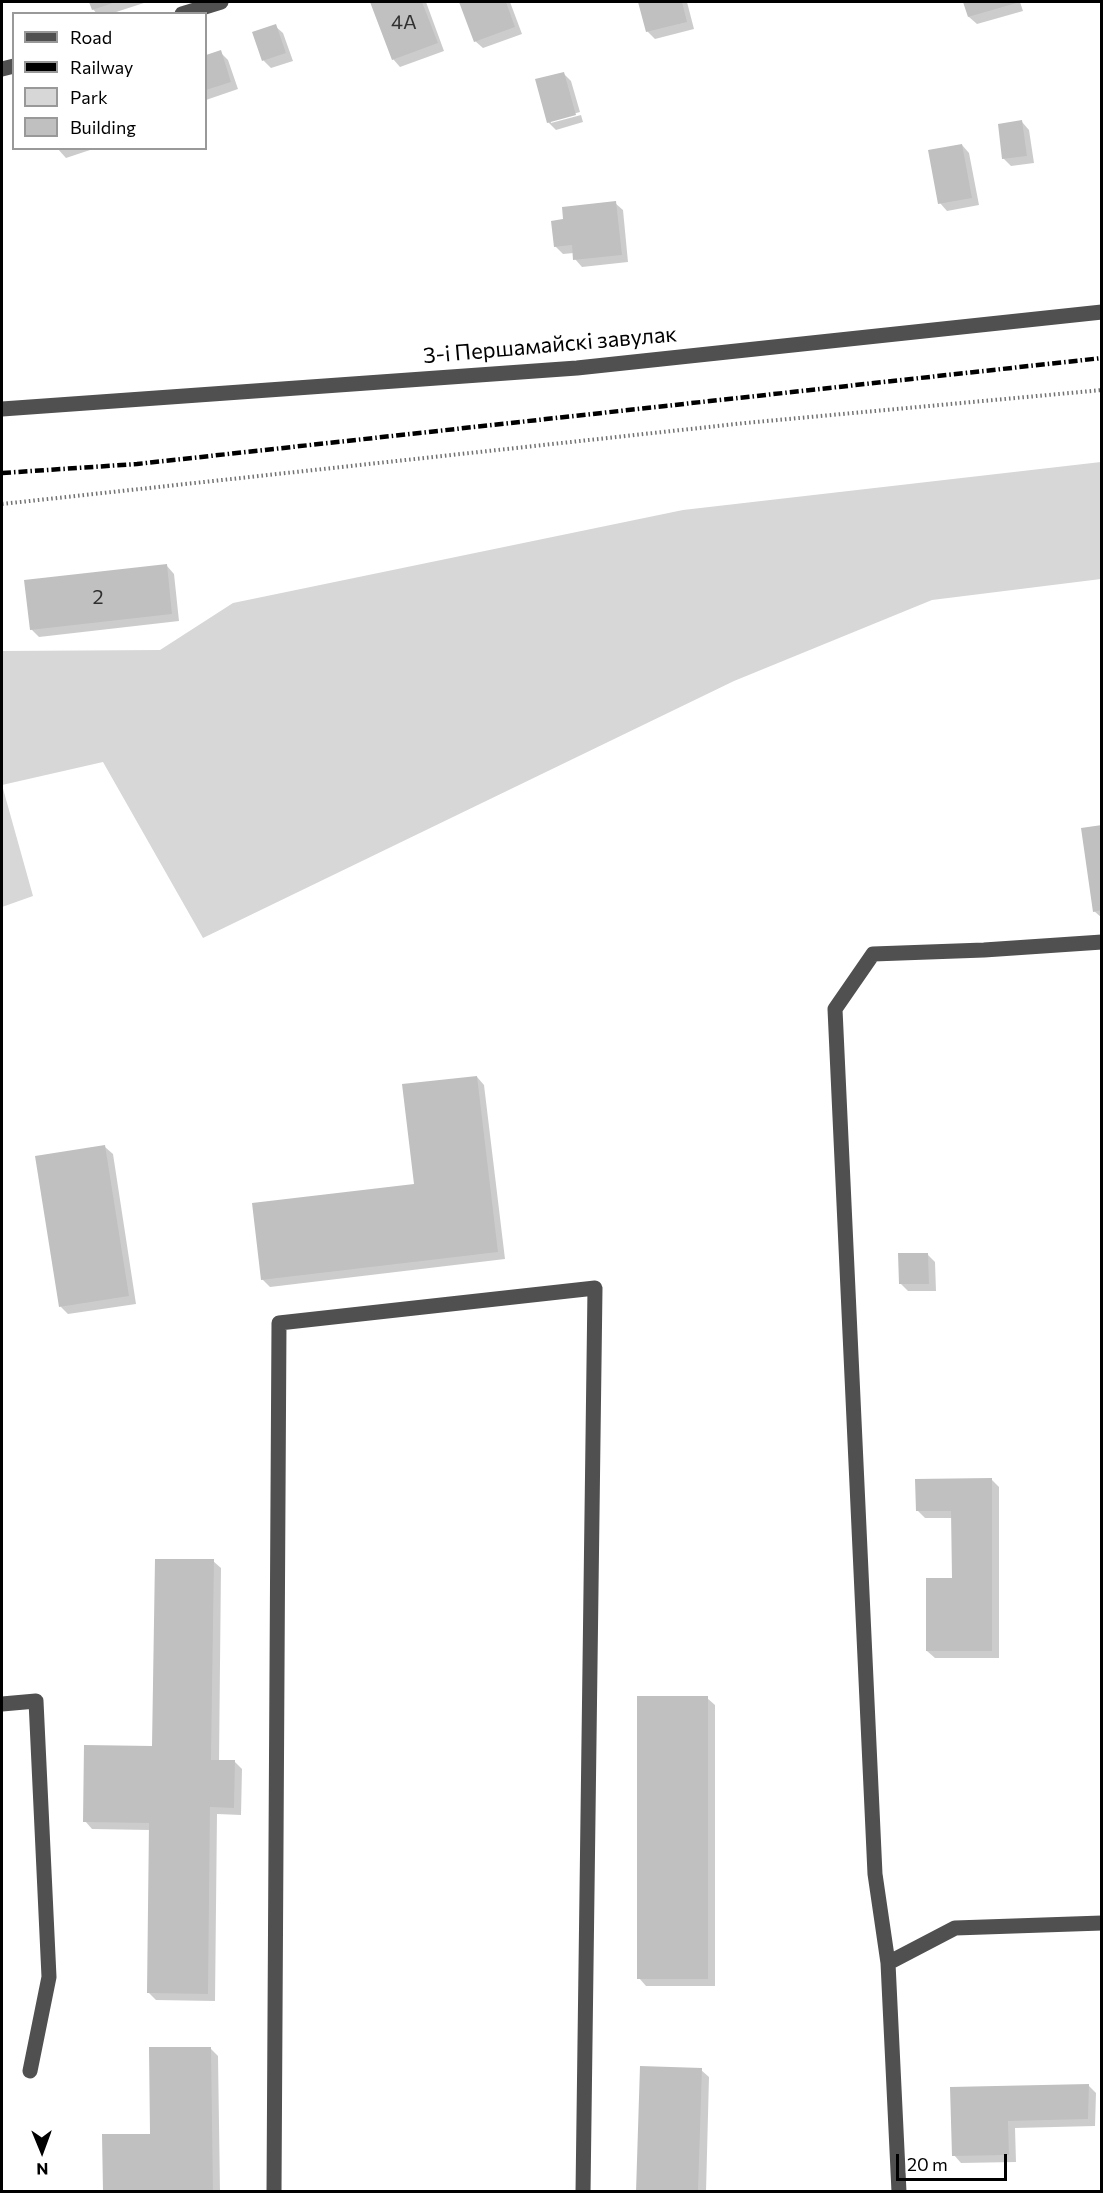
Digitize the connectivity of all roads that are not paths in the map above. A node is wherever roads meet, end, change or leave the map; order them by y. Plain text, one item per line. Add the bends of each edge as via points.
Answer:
1 (221, 2) edge
2 (188, 12) edge
3 (1101, 312) edge
4 (2, 410) edge
5 (1101, 942) edge
6 (2, 1704) edge
7 (1101, 1923) edge
8 (888, 1963) junction
9 (30, 2071) dead end
10 (274, 2192) edge
11 (583, 2192) edge
12 (899, 2192) edge

1 - 2 street
3 - 4 street, 3-і Першамайскі завулак via 577,368
5 - 8 street via 873,954 835,1010 875,1874
6 - 9 street via 36,1701 49,1977
7 - 8 street via 955,1928
8 - 12 street
10 - 11 street via 279,1323 596,1288

